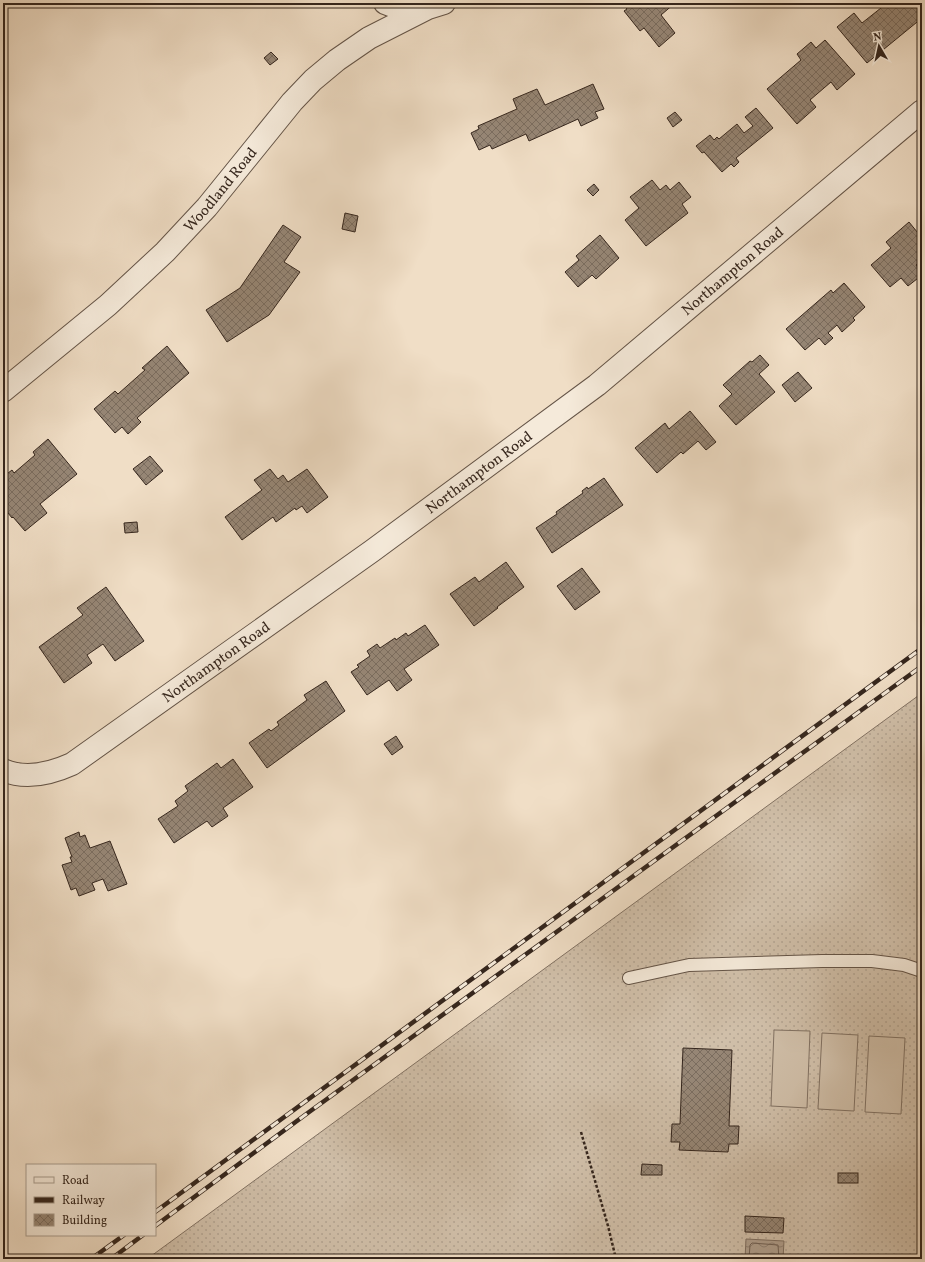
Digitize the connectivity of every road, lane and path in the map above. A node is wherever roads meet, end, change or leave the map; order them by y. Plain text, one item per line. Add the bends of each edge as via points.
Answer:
1 (385, 3) edge
2 (436, 5) edge
3 (922, 111) edge
4 (3, 391) edge
5 (3, 770) edge
6 (922, 971) edge
7 (629, 978) dead end
8 (581, 1132) dead end
9 (616, 1259) edge

1 - 2 street via 409,9
2 - 4 street, Woodland Road via 370,38 313,80 292,102 207,207 165,252 108,305
3 - 5 street, Northampton Road via 597,385 365,556 72,764 53,772 33,776 12,774
6 - 7 lane via 904,965 872,961 822,961 689,965
8 - 9 path

